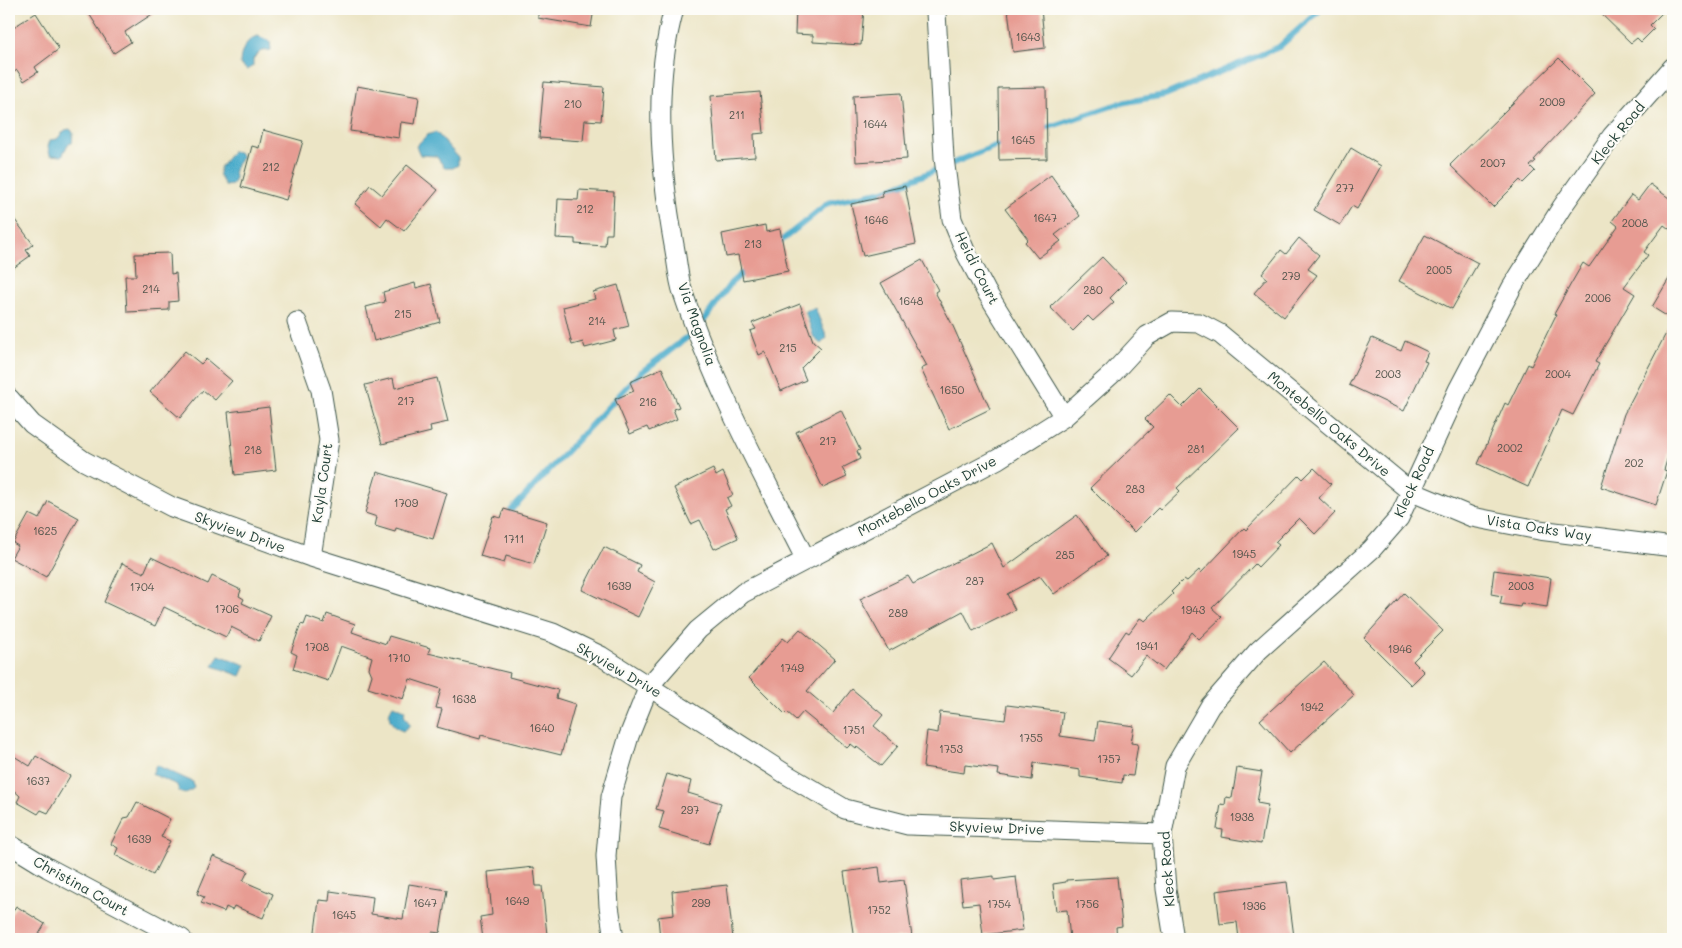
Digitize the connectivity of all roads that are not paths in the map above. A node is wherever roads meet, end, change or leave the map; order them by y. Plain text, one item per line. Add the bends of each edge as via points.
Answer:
1 (674, 9) edge
2 (936, 12) dead end
3 (1673, 67) edge
4 (297, 322) dead end
5 (9, 398) edge
6 (1064, 416) junction
7 (1410, 491) junction
8 (1673, 547) edge
9 (310, 558) junction
10 (806, 560) junction
11 (649, 686) junction
12 (1162, 834) junction
13 (9, 844) edge
14 (182, 939) edge
15 (614, 939) edge
16 (1174, 939) edge

1 - 10 street, Via Magnolia via 663,58 662,134 666,202 682,291 733,415
2 - 6 street, Heidi Court via 944,158 952,218 986,290
3 - 7 street, Kleck Road via 1612,136 1512,287
4 - 9 street, Kayla Court via 321,390 330,440
5 - 9 street, Skyview Drive via 32,424 84,460 172,507
6 - 7 street, Montebello Oaks Drive via 1113,373 1147,336 1172,322 1199,323 1220,334
6 - 10 street, Montebello Oaks Drive via 998,459
7 - 8 street, Vista Oaks Way via 1472,517 1538,530
7 - 12 street, Kleck Road via 1399,518 1372,549 1258,651 1210,706 1175,766
9 - 11 street, Skyview Drive via 553,633 601,656
10 - 11 street, Montebello Oaks Drive via 743,593 698,630
11 - 12 street, Skyview Drive via 846,809 908,825
11 - 15 street, Montebello Oaks Drive via 629,736 611,797 606,856
12 - 16 street, Kleck Road
13 - 14 street, Christina Court

